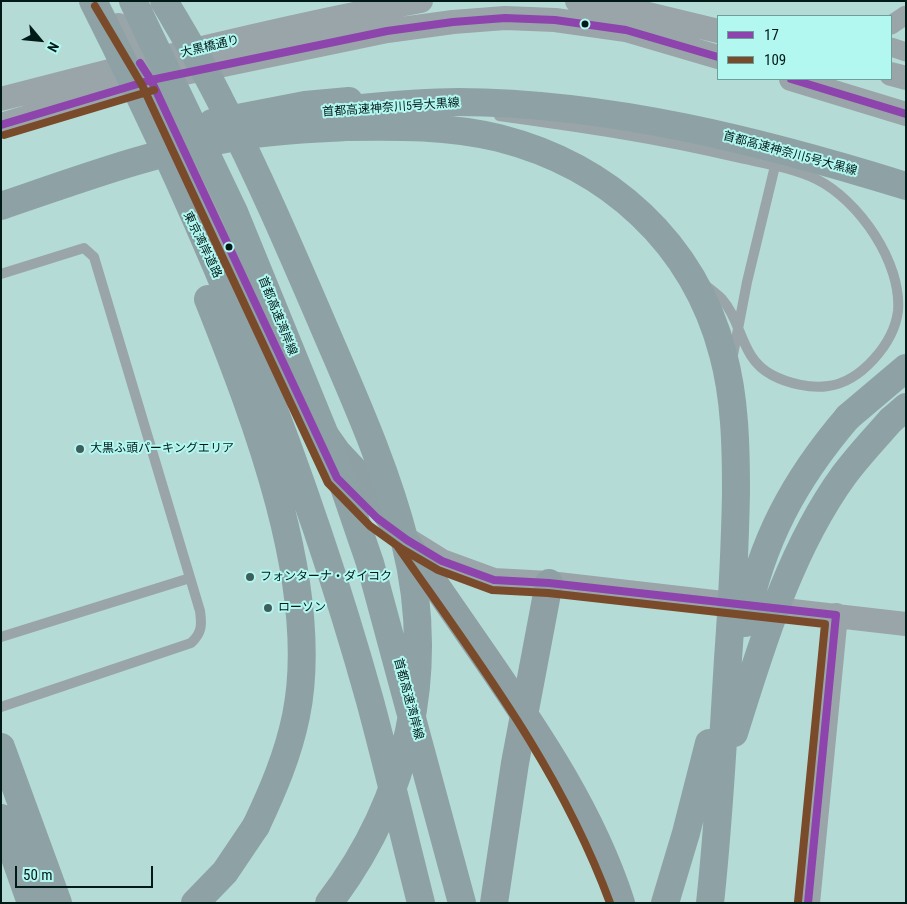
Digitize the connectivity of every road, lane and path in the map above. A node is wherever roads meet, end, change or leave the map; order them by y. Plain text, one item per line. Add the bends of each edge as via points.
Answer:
1 (87, 1) edge
2 (93, 1) edge
3 (102, 1) edge
4 (133, 1) edge
5 (164, 1) edge
6 (421, 1) edge
7 (577, 1) edge
8 (906, 16) edge
9 (892, 24) edge
10 (717, 31) edge
11 (892, 48) edge
12 (906, 52) edge
13 (717, 57) edge
14 (145, 72) junction
15 (892, 74) edge
16 (906, 78) edge
17 (794, 80) edge
18 (449, 94) junction
19 (1, 99) edge
20 (898, 111) edge
21 (1, 125) edge
22 (775, 166) junction
23 (906, 178) edge
24 (906, 186) edge
25 (1, 199) edge
26 (1, 206) edge
27 (1, 214) edge
28 (667, 253) junction
29 (1, 274) edge
30 (906, 368) edge
31 (730, 384) junction
32 (906, 407) edge
33 (365, 482) junction
34 (190, 578) junction
35 (548, 583) junction
36 (836, 616) junction
37 (906, 624) edge
38 (1, 638) edge
39 (1, 707) edge
40 (1, 748) edge
41 (1, 818) edge
42 (713, 876) junction
43 (31, 903) edge
44 (58, 903) edge
45 (195, 903) edge
46 (329, 903) edge
47 (421, 903) edge
48 (462, 903) edge
49 (494, 903) edge
50 (621, 903) edge
51 (665, 903) edge
52 (677, 903) edge
53 (710, 903) edge
54 (808, 903) edge

1 - 33 highway, 東京湾岸道路, bridge via 221,283 337,452
1 - 45 highway, bridge via 226,344 291,550 300,606 301,666 296,715 281,772 256,826 225,872
2 - 47 highway, bridge via 190,206 294,468 367,692
3 - 14 street
3 - 33 highway, 東京湾岸道路, bridge via 229,273 347,443
4 - 48 highway, 首都高速湾岸線, bridge via 234,212 332,452 370,563
5 - 46 highway, bridge via 222,102 278,220 359,408 405,543 412,579 418,660 409,736 383,813 366,848
6 - 14 street, 大黒橋通り via 364,11
7 - 10 street via 611,5
8 - 9 street
11 - 12 street
13 - 14 street, 大黒橋通り via 626,30 555,20 505,18 387,31
14 - 19 street, 大黒橋通り
14 - 21 street, 大黒橋通り
14 - 35 street via 337,478 377,518 442,561 494,580
15 - 16 street
17 - 20 street
18 - 22 lane, bridge via 487,114 667,141
18 - 23 highway, 首都高速神奈川5号大黒線 via 544,99 632,109 768,138
18 - 25 highway, 首都高速神奈川5号大黒線, bridge via 305,105 234,118 164,135 89,161
22 - 28 lane, bridge via 816,180 837,193 858,213 886,257 895,285 898,312 890,336 877,357 856,375 829,386 799,384 771,374 749,356 722,300
22 - 31 lane via 734,339
24 - 26 highway, 首都高速神奈川5号大黒線, bridge via 729,137 636,118 552,107 458,102 385,105 235,125 166,142 88,169
26 - 31 highway, bridge via 172,150 242,136 300,129 410,126 497,138 534,149 599,179 654,226 700,291 714,323
27 - 28 highway, bridge via 166,160 245,143 302,137 410,134 458,138 497,146 566,170 623,207
28 - 51 highway, bridge via 703,315 717,358 727,433 728,503 725,623 713,720 696,798
29 - 34 lane via 84,248 94,257
30 - 42 highway, bridge via 848,417 821,449 792,492 763,553 751,592 736,677
31 - 42 highway, bridge via 735,433 734,571
32 - 52 highway, bridge via 867,446 843,476 799,555 758,658
33 - 50 highway, bridge via 561,771 599,842
34 - 38 lane
34 - 39 lane via 202,626 191,643
35 - 36 street
35 - 49 highway via 515,763
36 - 37 street
36 - 54 street
40 - 44 highway
41 - 43 highway
42 - 53 highway, bridge

